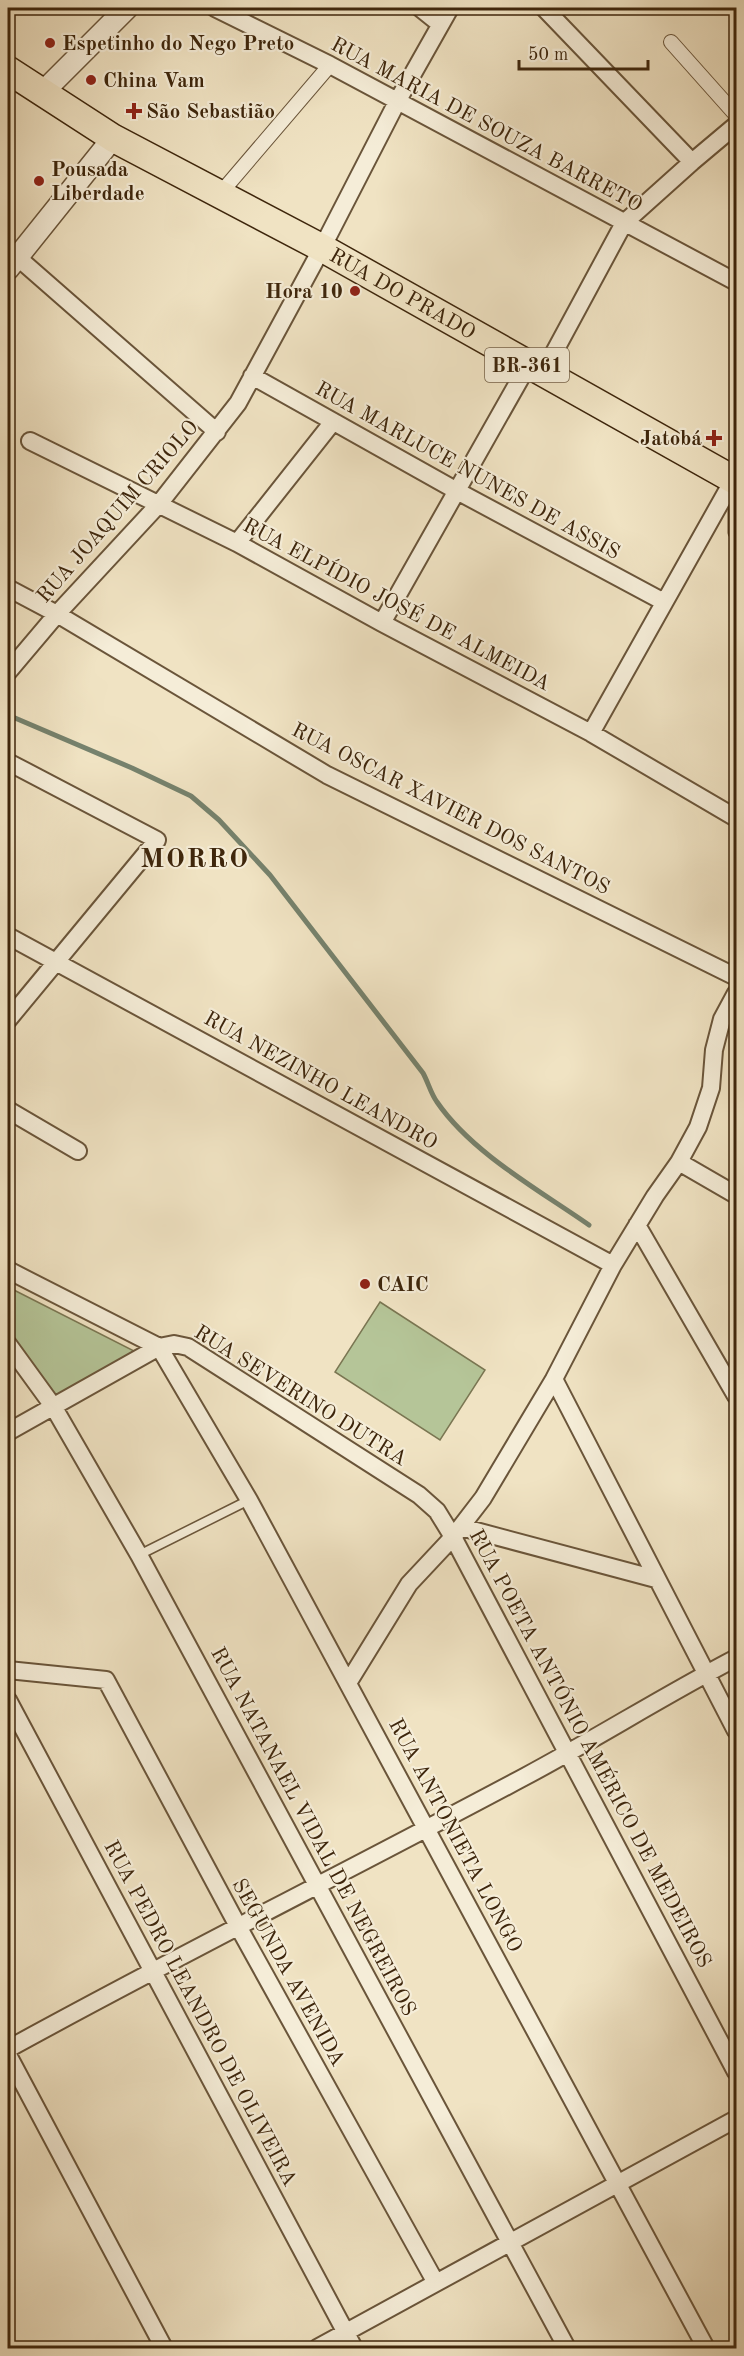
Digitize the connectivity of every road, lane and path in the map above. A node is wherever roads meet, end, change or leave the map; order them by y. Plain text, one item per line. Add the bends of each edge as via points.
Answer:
1 (127, 8) edge
2 (215, 8) edge
3 (420, 8) edge
4 (450, 8) edge
5 (544, 8) edge
6 (440, 24) junction
7 (671, 42) dead end
8 (330, 64) junction
9 (8, 70) edge
10 (8, 80) edge
11 (42, 94) junction
12 (398, 100) junction
13 (736, 115) edge
14 (736, 125) edge
15 (113, 138) junction
16 (692, 162) junction
17 (219, 195) junction
18 (624, 223) junction
19 (322, 248) junction
20 (11, 259) edge
21 (736, 282) edge
22 (536, 369) junction
23 (252, 376) junction
24 (332, 423) junction
25 (217, 432) junction
26 (30, 441) dead end
27 (736, 478) edge
28 (457, 491) junction
29 (159, 504) junction
30 (736, 535) edge
31 (237, 543) junction
32 (8, 588) edge
33 (664, 602) junction
34 (57, 614) junction
35 (382, 623) junction
36 (8, 672) edge
37 (591, 733) junction
38 (8, 762) edge
39 (736, 818) edge
40 (8, 936) edge
41 (56, 962) junction
42 (736, 977) edge
43 (736, 993) edge
44 (8, 1020) edge
45 (8, 1110) edge
46 (78, 1150) dead end
47 (679, 1162) junction
48 (736, 1196) edge
49 (637, 1225) junction
50 (614, 1264) junction
51 (8, 1270) edge
52 (8, 1344) edge
53 (159, 1347) junction
54 (554, 1379) junction
55 (736, 1396) edge
56 (53, 1406) junction
57 (8, 1432) edge
58 (249, 1500) junction
59 (437, 1511) joint
60 (457, 1532) junction
61 (139, 1555) junction
62 (656, 1579) junction
63 (736, 1658) edge
64 (8, 1670) edge
65 (705, 1674) junction
66 (348, 1683) junction
67 (8, 1700) edge
68 (736, 1731) edge
69 (568, 1754) junction
70 (427, 1828) junction
71 (318, 1886) junction
72 (239, 1928) junction
73 (152, 1970) junction
74 (8, 2049) edge
75 (8, 2055) edge
76 (736, 2072) edge
77 (736, 2119) edge
78 (617, 2185) junction
79 (510, 2243) junction
80 (436, 2283) junction
81 (346, 2333) junction
82 (164, 2349) edge
83 (317, 2349) edge
84 (354, 2349) edge
85 (567, 2349) edge
86 (706, 2349) edge

1 - 11 street
2 - 8 street, RUA MARIA DE SOUZA BARRETO
3 - 6 street
4 - 6 street, RUA JOAQUIM CRIOLO
5 - 16 street
6 - 12 street, RUA JOAQUIM CRIOLO
7 - 13 street
8 - 12 street, RUA MARIA DE SOUZA BARRETO
8 - 17 street
9 - 11 main road
10 - 11 main road
11 - 15 main road, BR-361
12 - 18 street, RUA MARIA DE SOUZA BARRETO
12 - 19 street, RUA JOAQUIM CRIOLO
14 - 16 street
15 - 17 main road, BR-361
15 - 20 street
16 - 18 street
17 - 19 main road, BR-361
18 - 21 street, RUA MARIA DE SOUZA BARRETO
18 - 22 street
19 - 22 main road, RUA DO PRADO / BR-361
19 - 23 street, RUA JOAQUIM CRIOLO
20 - 25 street
22 - 27 main road, RUA DO PRADO / BR-361
22 - 28 street
23 - 24 street, RUA MARLUCE NUNES DE ASSIS
23 - 25 street, RUA JOAQUIM CRIOLO
24 - 28 street, RUA MARLUCE NUNES DE ASSIS
24 - 31 street
25 - 29 street, RUA JOAQUIM CRIOLO
26 - 29 street, RUA ELPÍDIO JOSÉ DE ALMEIDA
27 - 30 lane
27 - 33 street
28 - 33 street, RUA MARLUCE NUNES DE ASSIS
28 - 35 street
29 - 31 street, RUA ELPÍDIO JOSÉ DE ALMEIDA
29 - 34 street, RUA JOAQUIM CRIOLO
31 - 35 street, RUA ELPÍDIO JOSÉ DE ALMEIDA
32 - 34 street, RUA OSCAR XAVIER DOS SANTOS
33 - 37 street
34 - 36 street, RUA JOAQUIM CRIOLO
34 - 42 street, RUA OSCAR XAVIER DOS SANTOS via 327,775
35 - 37 street, RUA ELPÍDIO JOSÉ DE ALMEIDA
37 - 39 street, RUA ELPÍDIO JOSÉ DE ALMEIDA
38 - 41 street via 157,840
40 - 41 street, RUA NEZINHO LEANDRO
41 - 44 street
41 - 50 street, RUA NEZINHO LEANDRO
43 - 47 street via 722,1019 714,1050 711,1088
45 - 46 street
47 - 48 street
47 - 49 street
49 - 50 street
49 - 55 street
50 - 54 street
51 - 53 street, RUA SEVERINO DUTRA
52 - 56 street, RUA NATANAEL VIDAL DE NEGREIROS
53 - 56 street
53 - 58 street, RUA ANTONIETA LONGO
53 - 59 street, RUA SEVERINO DUTRA via 188,1347 419,1495
54 - 60 street via 483,1498
54 - 62 street
56 - 57 street
56 - 61 street, RUA NATANAEL VIDAL DE NEGREIROS
58 - 61 lane
58 - 66 street, RUA ANTONIETA LONGO
59 - 60 street, RUA POETA ANTÓNIO AMÉRICO DE MEDEIROS
60 - 62 street
60 - 66 street via 409,1584
60 - 69 street, RUA POETA ANTÓNIO AMÉRICO DE MEDEIROS
61 - 71 street, RUA NATANAEL VIDAL DE NEGREIROS
62 - 65 street
63 - 65 street
64 - 72 street, SEGUNDA AVENIDA via 106,1680
65 - 68 street
65 - 69 street
66 - 70 street, RUA ANTONIETA LONGO
67 - 73 street, RUA PEDRO LEANDRO DE OLIVEIRA
69 - 70 street
69 - 76 street, RUA POETA ANTÓNIO AMÉRICO DE MEDEIROS
70 - 71 street
70 - 78 street, RUA ANTONIETA LONGO
71 - 72 street
71 - 79 street, RUA NATANAEL VIDAL DE NEGREIROS
72 - 73 street
72 - 80 street, SEGUNDA AVENIDA
73 - 74 street
73 - 81 street, RUA PEDRO LEANDRO DE OLIVEIRA
75 - 82 street
77 - 78 street
78 - 79 street
78 - 86 street, RUA ANTONIETA LONGO
79 - 80 street
79 - 85 street, RUA NATANAEL VIDAL DE NEGREIROS
80 - 81 street
81 - 83 street
81 - 84 street, RUA PEDRO LEANDRO DE OLIVEIRA

